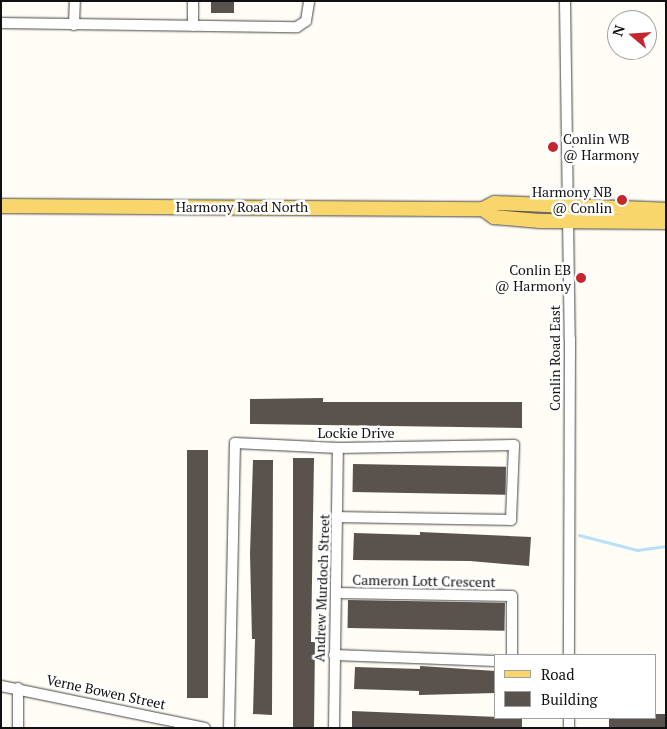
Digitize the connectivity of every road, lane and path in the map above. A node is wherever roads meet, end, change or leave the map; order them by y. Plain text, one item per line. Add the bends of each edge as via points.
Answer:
1 (74, 1) edge
2 (193, 1) edge
3 (309, 1) edge
4 (565, 1) edge
5 (1, 23) edge
6 (74, 25) junction
7 (193, 26) junction
8 (1, 206) edge
9 (567, 206) junction
10 (483, 209) junction
11 (666, 210) edge
12 (567, 221) junction
13 (666, 222) edge
14 (338, 448) junction
15 (338, 517) junction
16 (337, 593) junction
17 (512, 654) edge
18 (570, 654) edge
19 (334, 655) junction
20 (494, 661) edge
21 (1, 686) edge
22 (18, 688) junction
23 (18, 728) edge
24 (205, 728) edge
25 (229, 728) edge
26 (334, 728) edge

1 - 6 street
2 - 7 street
3 - 7 street via 306,21 297,28
4 - 9 street, Conlin Road East
5 - 6 street
6 - 7 street
8 - 10 main road, Harmony Road North
9 - 10 main road, Harmony Road North via 495,204
9 - 11 main road, Harmony Road North
9 - 12 street, Conlin Road East
10 - 12 main road, Harmony Road North via 494,217
12 - 13 main road, Harmony Road North
12 - 18 street, Conlin Road East
14 - 15 street, Andrew Murdoch Street
14 - 15 street, Lockie Drive via 514,445 511,520
14 - 25 street, Lockie Drive via 235,443
15 - 16 street, Andrew Murdoch Street
16 - 17 street, Cameron Lott Crescent via 512,596
16 - 19 street, Andrew Murdoch Street
19 - 20 street
19 - 26 street, Andrew Murdoch Street
21 - 22 street, Verne Bowen Street
22 - 23 street
22 - 24 street, Verne Bowen Street

